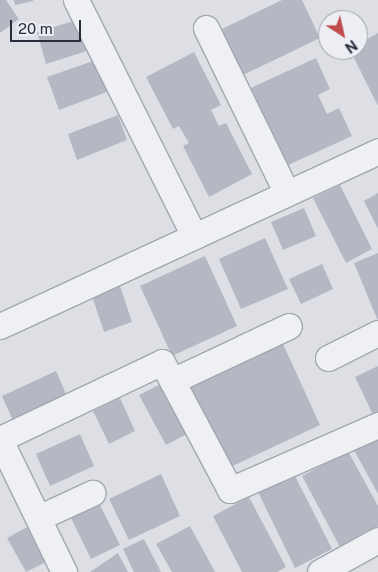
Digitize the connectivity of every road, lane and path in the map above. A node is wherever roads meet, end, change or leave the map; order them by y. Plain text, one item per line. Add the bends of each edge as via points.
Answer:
1 (76, 0) edge
2 (206, 28) dead end
3 (378, 151) edge
4 (287, 193) junction
5 (194, 236) junction
6 (0, 326) edge
7 (289, 326) dead end
8 (378, 333) edge
9 (328, 358) dead end
10 (172, 381) junction
11 (378, 425) edge
12 (0, 439) edge
13 (92, 493) dead end
14 (38, 518) junction
15 (378, 540) edge
16 (64, 572) edge
17 (320, 572) edge

1 - 5 street
2 - 4 street
3 - 4 street
4 - 5 street
5 - 6 street
7 - 10 street
8 - 9 street
10 - 11 street via 230,490
10 - 12 street via 162,362
12 - 14 street
13 - 14 street
14 - 16 street
15 - 17 street

